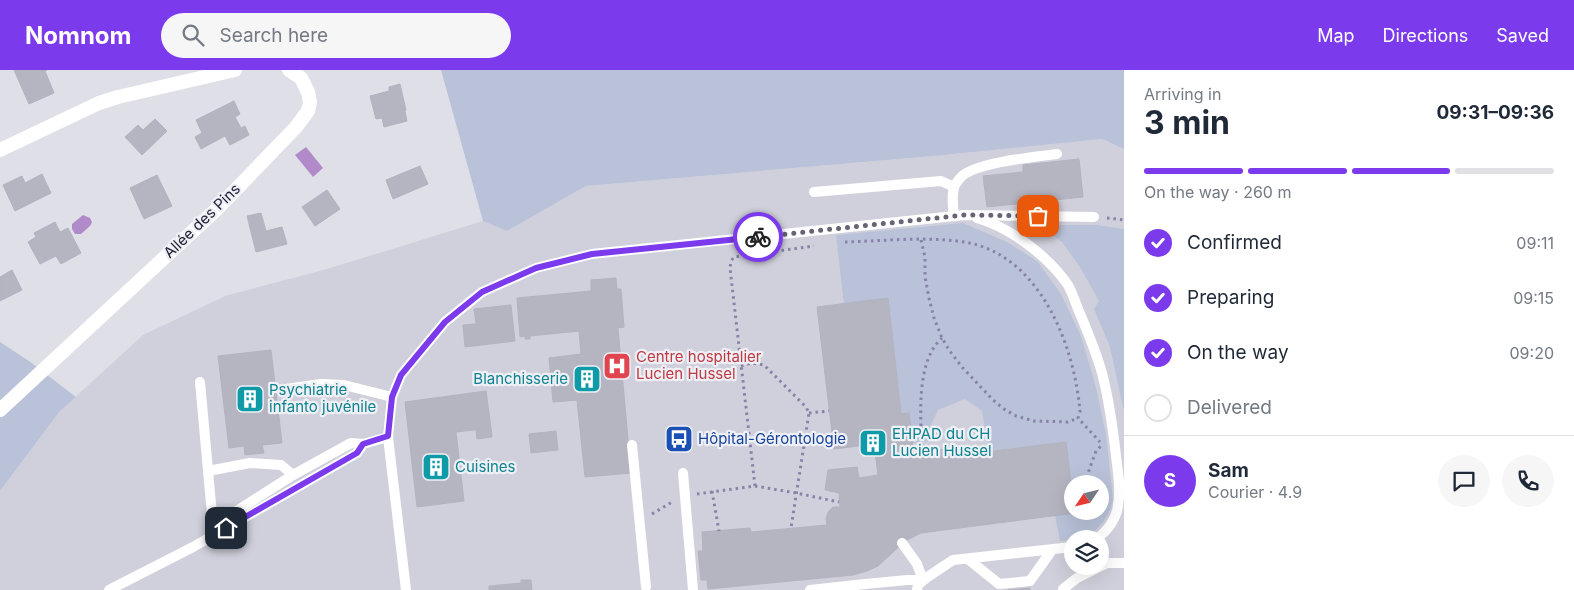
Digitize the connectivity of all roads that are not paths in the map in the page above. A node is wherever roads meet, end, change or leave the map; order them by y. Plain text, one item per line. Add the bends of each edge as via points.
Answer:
1 (235, 70) edge
2 (289, 70) edge
3 (0, 150) edge
4 (1057, 154) dead end
5 (954, 187) junction
6 (814, 192) dead end
7 (959, 215) junction
8 (1094, 217) road end
9 (200, 382) dead end
10 (286, 389) dead end
11 (392, 397) junction
12 (0, 410) edge
13 (388, 436) junction
14 (363, 444) junction
15 (632, 445) dead end
16 (208, 471) junction
17 (683, 473) dead end
18 (293, 475) junction
19 (1106, 530) edge
20 (902, 543) dead end
21 (1064, 548) edge
22 (1052, 550) junction
23 (968, 558) junction
24 (1124, 563) edge
25 (923, 580) junction
26 (646, 587) dead end
27 (854, 587) edge
28 (1063, 588) dead end
29 (109, 590) edge
30 (406, 590) edge
31 (693, 590) edge
32 (810, 590) edge
33 (917, 590) edge

1 - 3 street via 99,103
2 - 12 street, Allée des Pins via 301,78 310,102 308,111 296,127 219,207
4 - 5 lane via 974,169 961,176
5 - 6 lane via 941,181
5 - 7 lane via 952,199
7 - 8 lane
7 - 11 lane via 592,254 536,268 482,292 445,322 401,375
7 - 19 lane via 998,226 1025,243 1051,264 1068,286 1088,330 1102,374 1114,442 1118,506 1116,516
9 - 16 lane
10 - 11 lane via 321,384 344,385
11 - 13 lane
13 - 14 lane
13 - 30 lane
14 - 18 lane via 351,443
14 - 29 lane via 357,453 194,547
15 - 26 lane
16 - 18 lane via 250,463 273,464 281,465
16 - 18 lane via 213,526
17 - 31 lane
20 - 25 lane via 917,564
21 - 22 lane
22 - 23 lane
22 - 23 lane via 1030,581 999,584
23 - 25 lane via 953,560
24 - 28 lane via 1107,564
25 - 27 lane
25 - 33 lane
27 - 32 lane

